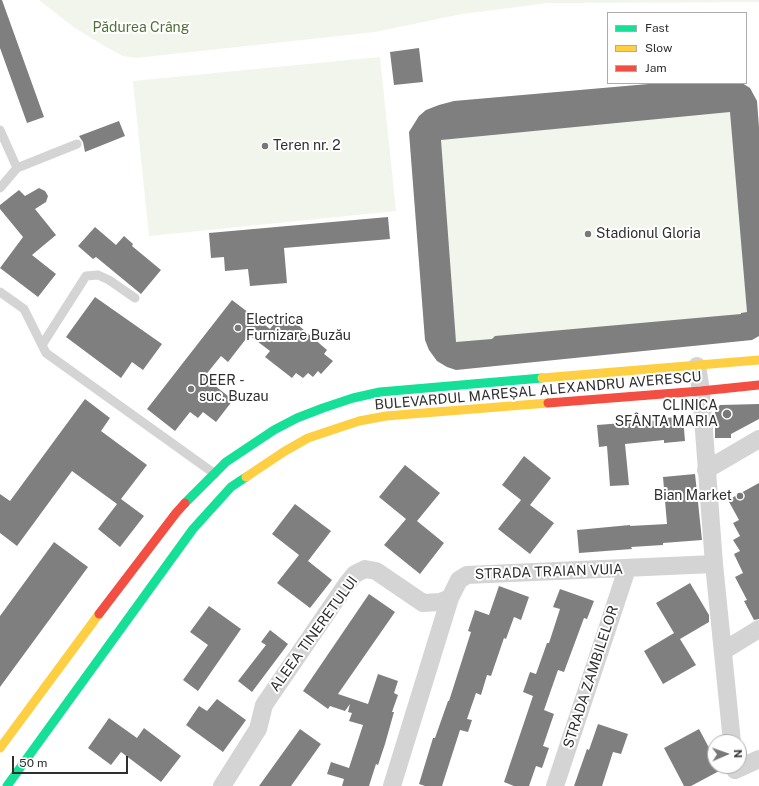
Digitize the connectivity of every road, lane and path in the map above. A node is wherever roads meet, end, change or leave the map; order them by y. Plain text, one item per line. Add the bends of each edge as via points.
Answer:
1 (0, 130) edge
2 (77, 144) dead end
3 (17, 168) junction
4 (0, 188) edge
5 (0, 292) edge
6 (135, 298) dead end
7 (42, 345) junction
8 (759, 360) edge
9 (697, 366) junction
10 (759, 385) edge
11 (701, 391) junction
12 (759, 439) edge
13 (706, 470) junction
14 (222, 480) junction
15 (714, 564) junction
16 (627, 569) junction
17 (450, 598) junction
18 (759, 629) edge
19 (723, 651) junction
20 (731, 734) edge
21 (0, 748) edge
22 (759, 759) edge
23 (747, 766) edge
24 (7, 786) edge
25 (222, 786) edge
26 (392, 786) edge
27 (555, 786) edge

1 - 3 lane
2 - 3 lane
3 - 4 lane
5 - 7 lane via 24,310
6 - 7 lane via 98,275 86,276
7 - 14 lane via 46,353
8 - 9 main road, BULEVARDUL MAREȘAL ALEXANDRU AVERESCU
9 - 11 street
9 - 14 main road, BULEVARDUL MAREȘAL ALEXANDRU AVERESCU via 380,392 353,398 297,418 274,430 226,462
10 - 11 main road, BULEVARDUL MAREȘAL ALEXANDRU AVERESCU
11 - 13 street
11 - 14 main road, BULEVARDUL MAREȘAL ALEXANDRU AVERESCU via 386,416 359,421 308,438 261,465
12 - 13 street
13 - 15 street
14 - 21 main road, BULEVARDUL MAREȘAL ALEXANDRU AVERESCU via 176,513 120,592
14 - 24 main road, BULEVARDUL MAREȘAL ALEXANDRU AVERESCU via 193,529 135,604
15 - 16 street, STRADA TRAIAN VUIA
15 - 19 street
16 - 17 street, STRADA TRAIAN VUIA via 467,575 459,580
16 - 27 street, STRADA ZAMBILELOR
17 - 25 street, ALEEA TINERETULUI via 440,602 423,603 376,571 365,569 355,574 264,705 258,729
17 - 26 street, STRADA TRAIAN VUIA
18 - 19 street
19 - 20 street
22 - 23 street

